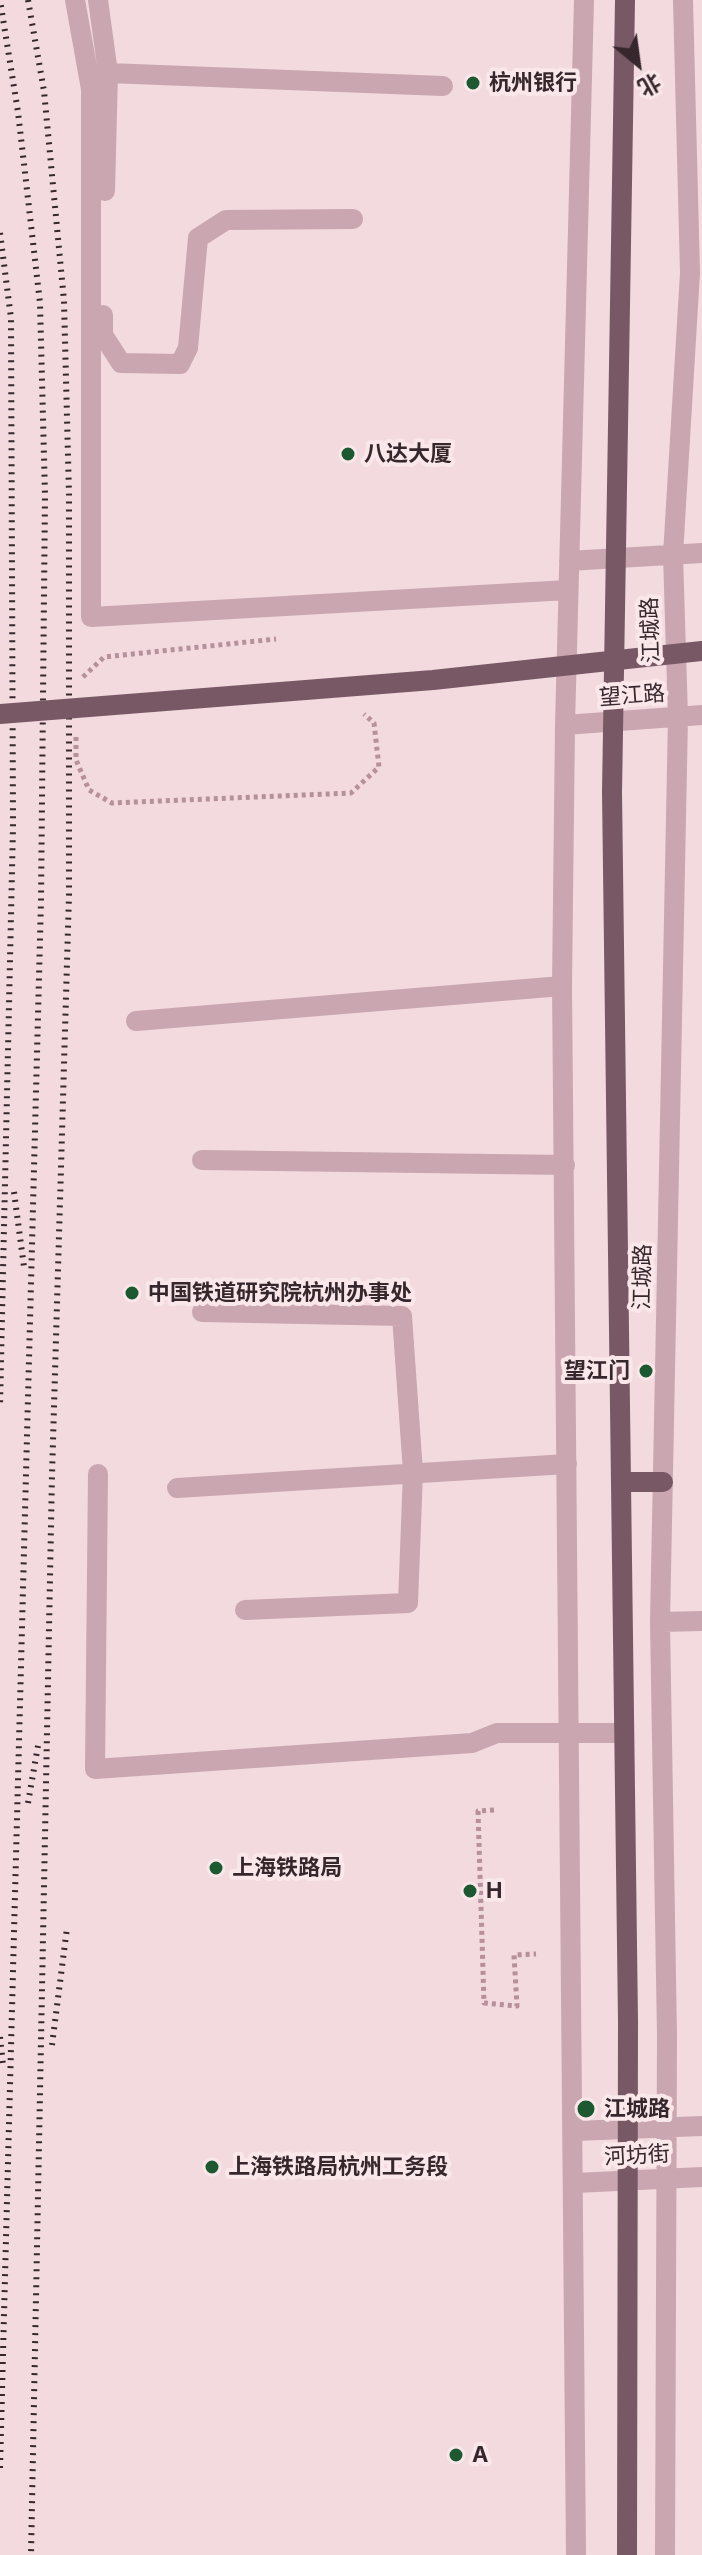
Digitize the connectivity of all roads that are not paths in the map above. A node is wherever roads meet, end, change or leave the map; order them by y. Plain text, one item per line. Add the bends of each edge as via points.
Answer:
1 (75, 0) edge
2 (98, 0) edge
3 (584, 0) edge
4 (625, 0) edge
5 (683, 0) edge
6 (102, 83) junction
7 (443, 86) dead end
8 (353, 219) dead end
9 (696, 273) edge
10 (702, 553) edge
11 (673, 555) junction
12 (617, 558) junction
13 (569, 561) junction
14 (568, 590) junction
15 (702, 651) edge
16 (0, 714) edge
17 (702, 715) edge
18 (678, 717) junction
19 (614, 722) junction
20 (565, 725) junction
21 (562, 986) junction
22 (136, 1021) dead end
23 (202, 1160) dead end
24 (565, 1165) junction
25 (202, 1312) dead end
26 (567, 1464) junction
27 (413, 1472) junction
28 (98, 1474) dead end
29 (622, 1482) junction
30 (663, 1482) junction
31 (177, 1488) dead end
32 (245, 1610) dead end
33 (702, 1621) edge
34 (660, 1622) junction
35 (570, 1733) junction
36 (624, 1733) junction
37 (702, 2126) edge
38 (667, 2128) junction
39 (627, 2130) junction
40 (575, 2131) junction
41 (702, 2177) edge
42 (667, 2179) junction
43 (627, 2180) junction
44 (575, 2183) junction
45 (576, 2555) edge
46 (627, 2555) edge
47 (665, 2555) edge

1 - 6 street
2 - 6 street
3 - 13 street
4 - 12 main road, 江城路
5 - 9 street, 江城路
6 - 7 street
6 - 8 street via 103,335 121,363 180,364 188,348 198,238 226,220
6 - 14 street via 91,617
9 - 11 street, 江城路
10 - 11 street
11 - 12 street
11 - 18 street, 江城路
12 - 13 street
12 - 19 main road, 江城路
13 - 14 street
14 - 20 street
15 - 16 main road, bridge via 433,680
17 - 18 street, 望江路
18 - 19 street, 望江路
18 - 30 street, 江城路
19 - 20 street, 望江路
19 - 29 main road, 江城路
20 - 21 street
21 - 22 street
21 - 24 street
23 - 24 street
24 - 26 street
25 - 27 street via 402,1316
26 - 27 street
26 - 35 street
27 - 31 street
27 - 32 street via 408,1603
28 - 35 street via 95,1769 472,1743 497,1733
29 - 30 main road
29 - 36 main road, 江城路
30 - 34 street, 江城路
33 - 34 street
34 - 38 street, 江城路
35 - 36 street
35 - 40 street
36 - 39 main road, 江城路
37 - 38 street, 河坊街
38 - 39 street, 河坊街
38 - 42 street, 江城路
39 - 40 street, 河坊街
39 - 43 main road, 江城路
40 - 44 street
41 - 42 street, 河坊街
42 - 43 street, 河坊街
42 - 47 street, 江城路
43 - 44 street, 河坊街
43 - 46 main road, 江城路
44 - 45 street

